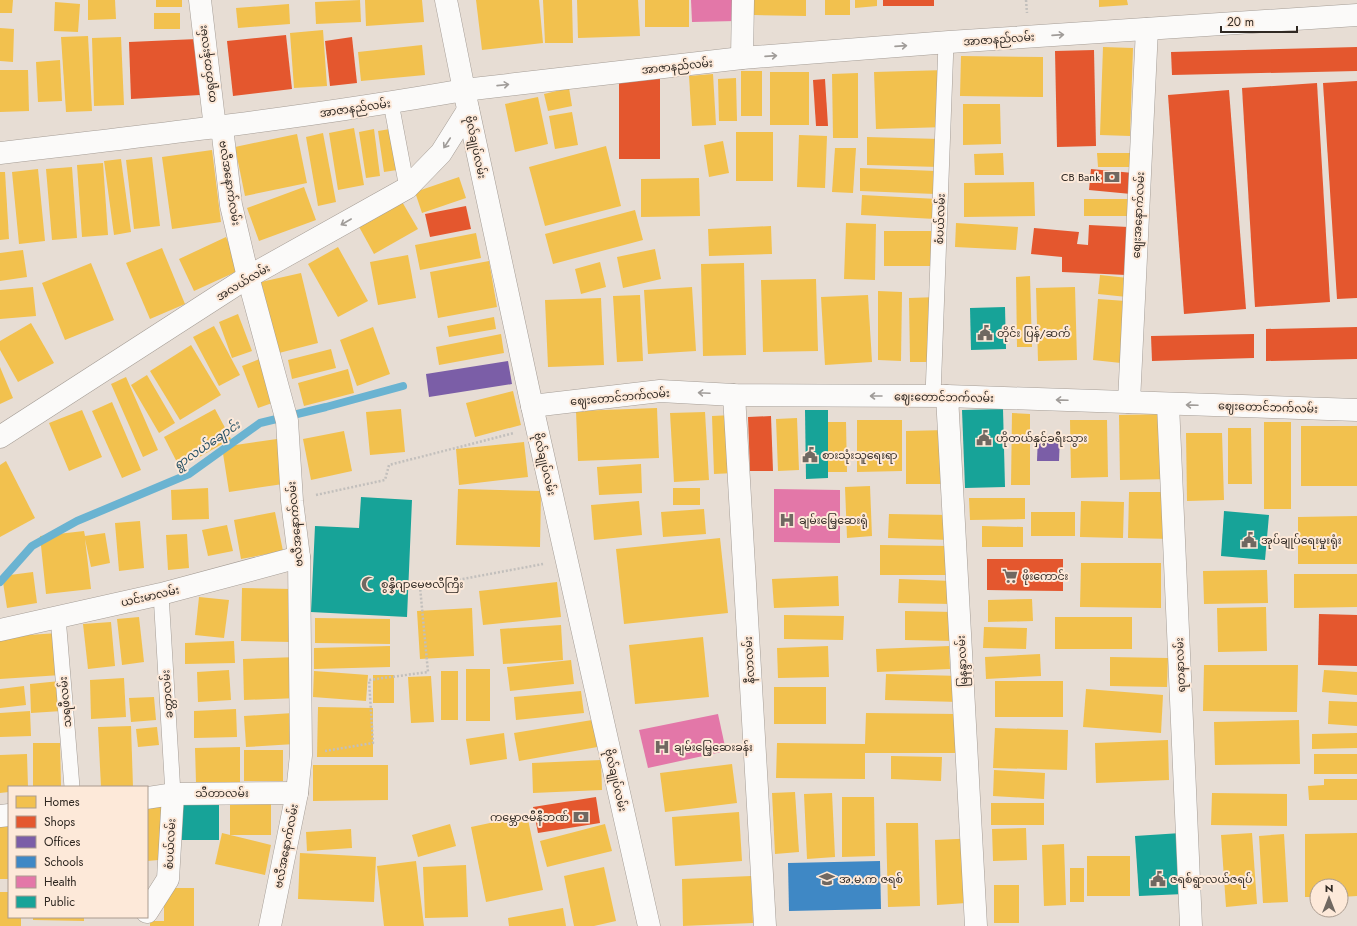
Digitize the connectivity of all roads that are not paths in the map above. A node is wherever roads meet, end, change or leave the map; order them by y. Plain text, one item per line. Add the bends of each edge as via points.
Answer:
1 (200, 0) edge
2 (446, 0) edge
3 (743, 0) edge
4 (1357, 15) edge
5 (1147, 29) junction
6 (946, 42) junction
7 (742, 58) junction
8 (466, 100) junction
9 (391, 103) junction
10 (218, 127) junction
11 (0, 153) edge
12 (407, 188) junction
13 (248, 277) junction
14 (734, 395) junction
15 (940, 396) junction
16 (1129, 402) junction
17 (1168, 404) junction
18 (532, 406) junction
19 (1357, 410) edge
20 (0, 437) edge
21 (299, 558) junction
22 (161, 594) junction
23 (58, 617) junction
24 (0, 630) edge
25 (72, 786) edge
26 (297, 793) junction
27 (173, 794) junction
28 (148, 798) edge
29 (148, 910) edge
30 (143, 918) edge
31 (136, 926) edge
32 (270, 926) edge
33 (649, 926) edge
34 (765, 926) edge
35 (976, 926) edge
36 (1191, 926) edge

1 - 10 street, တရုတ်တန်းလမ်း
2 - 8 street, ဗိုလ်ချုပ်လမ်း
3 - 7 street
4 - 5 street, အာဇာနည်လမ်း
6 -> 5 street, အာဇာနည်လမ်း
5 - 16 street, စျေးအနောက်လမ်း
7 -> 6 street, အာဇာနည်လမ်း
6 - 15 lane, စံပယ်လမ်း
8 -> 7 street, အာဇာနည်လမ်း
8 - 9 street, အာဇာနည်လမ်း
8 -> 12 street, အလယ်လမ်း via 441,153
8 - 18 street, ဗိုလ်ချုပ်လမ်း
9 - 10 street, အာဇာနည်လမ်း
9 - 12 lane
10 - 11 street, အာဇာနည်လမ်း
10 - 13 street, ဗလီအနောက်လမ်း via 231,205
12 -> 13 street, အလယ်လမ်း
13 - 20 street, အလယ်လမ်း
13 - 21 street, ဗလီအနောက်လမ်း via 287,421
15 -> 14 street, ဈေးတောင်ဘက်လမ်း
14 -> 18 street, ဈေးတောင်ဘက်လမ်း via 660,391
14 - 34 street, နီလာလမ်း
16 -> 15 street, ဈေးတောင်ဘက်လမ်း
15 - 35 street, မြနန္ဒာလမ်း
16 - 17 street, ဈေးတောင်ဘက်လမ်း
19 -> 17 street, ဈေးတောင်ဘက်လမ်း
17 - 36 street, ရတနာလမ်း
18 - 33 street, ဗိုလ်ချုပ်လမ်း
21 - 22 street, ယင်းမာလမ်း
21 - 26 street, ဗလီအနောက်လမ်း via 301,755
22 - 23 street, ယင်းမာလမ်း
22 - 27 lane, ခတ္တာလမ်း
23 - 24 street, ယင်းမာလမ်း
23 - 25 lane, သရဖီလမ်း
26 - 27 street, သီတာလမ်း
26 - 32 street, ဗလီအနောက်လမ်း
27 - 28 street, သီတာလမ်း
27 - 29 street, စံပယ်လမ်း via 168,879
30 - 31 street

